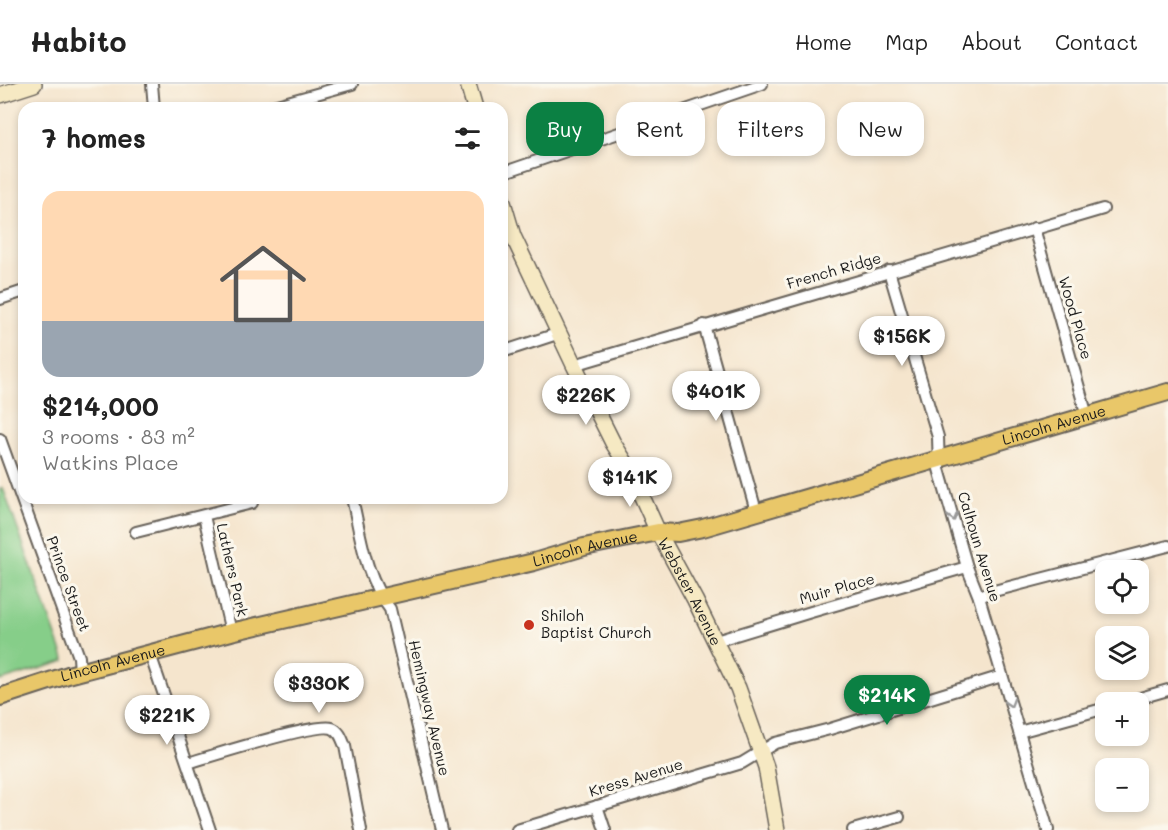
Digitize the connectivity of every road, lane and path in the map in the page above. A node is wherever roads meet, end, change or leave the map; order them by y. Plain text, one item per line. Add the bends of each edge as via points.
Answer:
1 (34, 84) edge
2 (152, 84) edge
3 (352, 84) edge
4 (468, 84) edge
5 (762, 84) edge
6 (0, 95) edge
7 (154, 102) edge
8 (288, 102) edge
9 (473, 102) edge
10 (508, 171) edge
11 (1103, 209) dead end
12 (508, 220) edge
13 (1034, 228) junction
14 (889, 271) junction
15 (18, 293) edge
16 (0, 298) edge
17 (704, 325) junction
18 (560, 333) junction
19 (508, 350) edge
20 (574, 365) junction
21 (1168, 392) edge
22 (1087, 416) junction
23 (0, 439) edge
24 (938, 460) junction
25 (18, 474) edge
26 (12, 476) junction
27 (18, 492) edge
28 (22, 504) edge
29 (248, 504) edge
30 (353, 504) edge
31 (756, 511) junction
32 (204, 516) junction
33 (136, 532) dead end
34 (658, 532) junction
35 (1168, 546) edge
36 (967, 567) junction
37 (380, 597) junction
38 (979, 597) junction
39 (231, 632) junction
40 (716, 641) junction
41 (150, 654) junction
42 (80, 672) junction
43 (1002, 676) junction
44 (1168, 690) edge
45 (1149, 695) edge
46 (0, 697) edge
47 (1095, 711) edge
48 (1019, 732) junction
49 (762, 753) junction
50 (188, 764) junction
51 (597, 806) junction
52 (899, 817) dead end
53 (210, 830) edge
54 (361, 830) edge
55 (442, 830) edge
56 (517, 830) edge
57 (605, 830) edge
58 (777, 830) edge
59 (854, 830) edge
60 (1048, 830) edge

1 - 6 street
2 - 7 street
3 - 8 street
4 - 9 street
5 - 10 street
11 - 13 street, French Ridge
12 - 18 street, Webster Avenue
13 - 14 street, French Ridge
13 - 22 street, Wood Place
14 - 17 street, French Ridge
14 - 24 street, Calhoun Avenue via 938,436
15 - 16 street
17 - 20 street, French Ridge
17 - 31 street
18 - 19 street
18 - 20 street, Webster Avenue
20 - 34 street, Webster Avenue
21 - 22 main road, Lincoln Avenue
22 - 24 main road, Lincoln Avenue
23 - 26 street, Prince Street
24 - 31 main road, Lincoln Avenue
24 -> 36 street, Calhoun Avenue
25 - 26 street
26 - 27 street, Prince Street
28 - 42 street, Prince Street via 79,657
29 - 32 street, Lathers Park
30 - 37 street, Hemingway Avenue via 371,578
31 - 34 main road, Lincoln Avenue via 678,533
32 - 33 street, Lathers Park
32 - 39 street, Lathers Park
34 - 37 main road, Lincoln Avenue
34 - 40 street, Webster Avenue
35 - 38 street
36 - 38 street, Calhoun Avenue
36 - 40 street, Muir Place
37 - 39 main road, Lincoln Avenue
37 - 55 street, Hemingway Avenue via 390,609
38 - 43 street, Calhoun Avenue
39 - 41 main road, Lincoln Avenue
40 - 49 street, Webster Avenue
41 - 42 main road, Lincoln Avenue
41 - 50 street
42 - 46 main road, Lincoln Avenue
43 -> 48 street, Calhoun Avenue
43 - 49 street, Kress Avenue via 775,743
44 - 45 street
47 - 48 street
48 - 60 street, Calhoun Avenue
49 - 51 street, Kress Avenue via 742,763
49 - 58 street, Webster Avenue
50 - 53 street
50 - 54 street via 303,730 328,727 340,735 345,746
51 - 56 street, Kress Avenue
51 - 57 street
52 - 59 street

